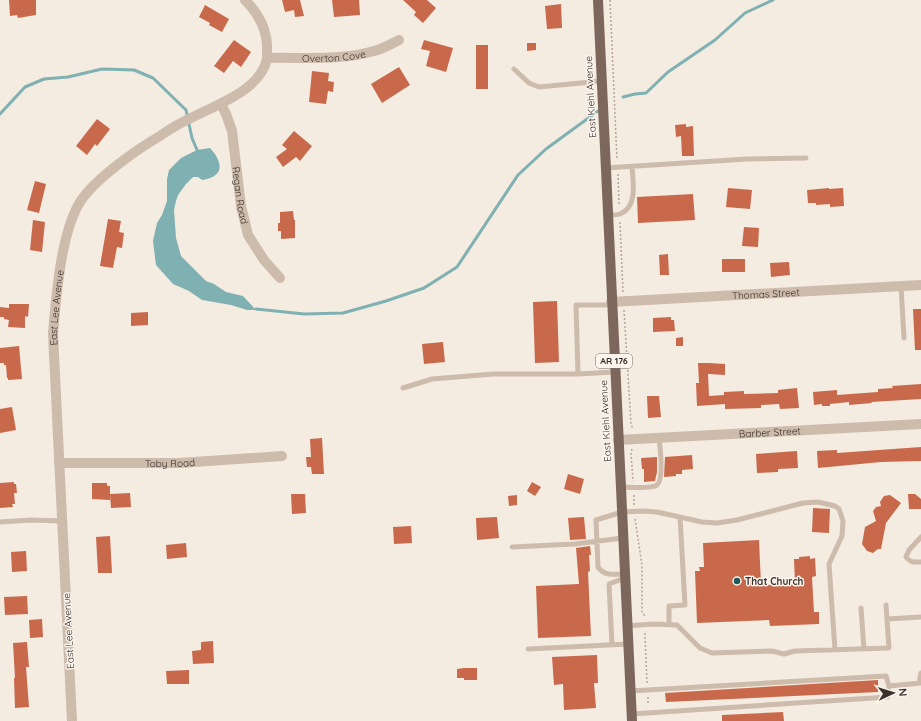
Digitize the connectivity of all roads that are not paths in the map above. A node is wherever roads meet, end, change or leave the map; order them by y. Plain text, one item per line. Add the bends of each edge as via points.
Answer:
1 (245, 0) edge
2 (598, 0) edge
3 (399, 40) dead end
4 (267, 58) junction
5 (514, 69) dead end
6 (602, 80) junction
7 (221, 104) junction
8 (806, 158) dead end
9 (632, 167) junction
10 (606, 168) junction
11 (608, 215) junction
12 (280, 278) dead end
13 (921, 285) edge
14 (901, 286) junction
15 (611, 303) junction
16 (904, 338) dead end
17 (615, 372) junction
18 (578, 374) junction
19 (404, 388) dead end
20 (921, 424) edge
21 (659, 438) junction
22 (618, 440) junction
23 (282, 456) dead end
24 (59, 463) junction
25 (620, 487) junction
26 (622, 512) junction
27 (680, 517) junction
28 (62, 521) junction
29 (0, 522) edge
30 (921, 537) edge
31 (623, 538) junction
32 (597, 541) junction
33 (512, 547) dead end
34 (921, 562) edge
35 (625, 576) junction
36 (886, 605) dead end
37 (861, 608) dead end
38 (921, 617) edge
39 (887, 619) junction
40 (669, 623) junction
41 (627, 626) junction
42 (628, 644) junction
43 (612, 645) junction
44 (864, 648) junction
45 (528, 649) dead end
46 (835, 650) junction
47 (921, 674) edge
48 (920, 683) edge
49 (889, 686) junction
50 (630, 691) junction
51 (632, 717) edge
52 (72, 721) edge

1 - 4 street via 262,24
2 - 6 main road, East Kiehl Avenue / AR 176
3 - 4 street, Overton Cove via 360,55
4 - 7 street, East Lee Avenue via 257,78
5 - 6 lane via 529,83 539,87
6 - 10 main road, East Kiehl Avenue / AR 176
7 - 12 street, Regan Road via 232,131 241,206 248,235 264,260
7 - 24 street, East Lee Avenue via 159,136 102,178 76,208 69,228 56,299 53,334
8 - 9 lane via 747,159
9 - 10 lane
9 - 11 lane via 633,191 630,206 620,214
10 - 11 main road, East Kiehl Avenue / AR 176
11 - 15 main road, East Kiehl Avenue / AR 176
13 - 14 street, Thomas Street
14 - 15 street, Thomas Street
14 - 16 lane
15 - 17 main road, East Kiehl Avenue / AR 176
15 - 18 lane via 576,306
17 - 18 lane
17 - 22 main road, East Kiehl Avenue / AR 176
18 - 19 lane via 493,374 432,379
20 - 21 street, Barber Street
21 - 22 street, Barber Street
21 - 25 lane via 660,482 655,487
22 - 25 main road, East Kiehl Avenue / AR 176
23 - 24 street, Toby Road via 179,463
24 - 28 street, East Lee Avenue
25 - 26 main road, East Kiehl Avenue / AR 176
26 - 27 lane via 657,512
26 - 31 main road, East Kiehl Avenue / AR 176
26 - 32 lane via 596,520
27 - 40 lane via 685,605 669,606
27 - 46 lane via 717,523 803,503 818,502 839,509 843,521 842,536 829,564
28 - 29 lane
28 - 52 street, East Lee Avenue
30 - 34 lane via 906,557 909,561
31 - 32 lane
31 - 35 main road, East Kiehl Avenue / AR 176
32 - 33 lane
32 - 35 lane via 598,567 602,572
35 - 41 main road, East Kiehl Avenue / AR 176
35 - 43 lane via 609,584
36 - 39 lane
37 - 44 lane
38 - 39 lane
39 - 44 lane via 889,648
40 - 41 lane
40 - 46 lane via 677,624 700,648 712,653 772,651 784,654 795,651
41 - 42 main road, East Kiehl Avenue / AR 176
42 - 43 lane
42 - 50 main road, East Kiehl Avenue / AR 176
43 - 45 lane
44 - 46 lane
47 - 48 lane
48 - 49 lane
49 - 50 lane via 886,676
49 - 51 lane via 888,697 649,713
50 - 51 main road, East Kiehl Avenue / AR 176

